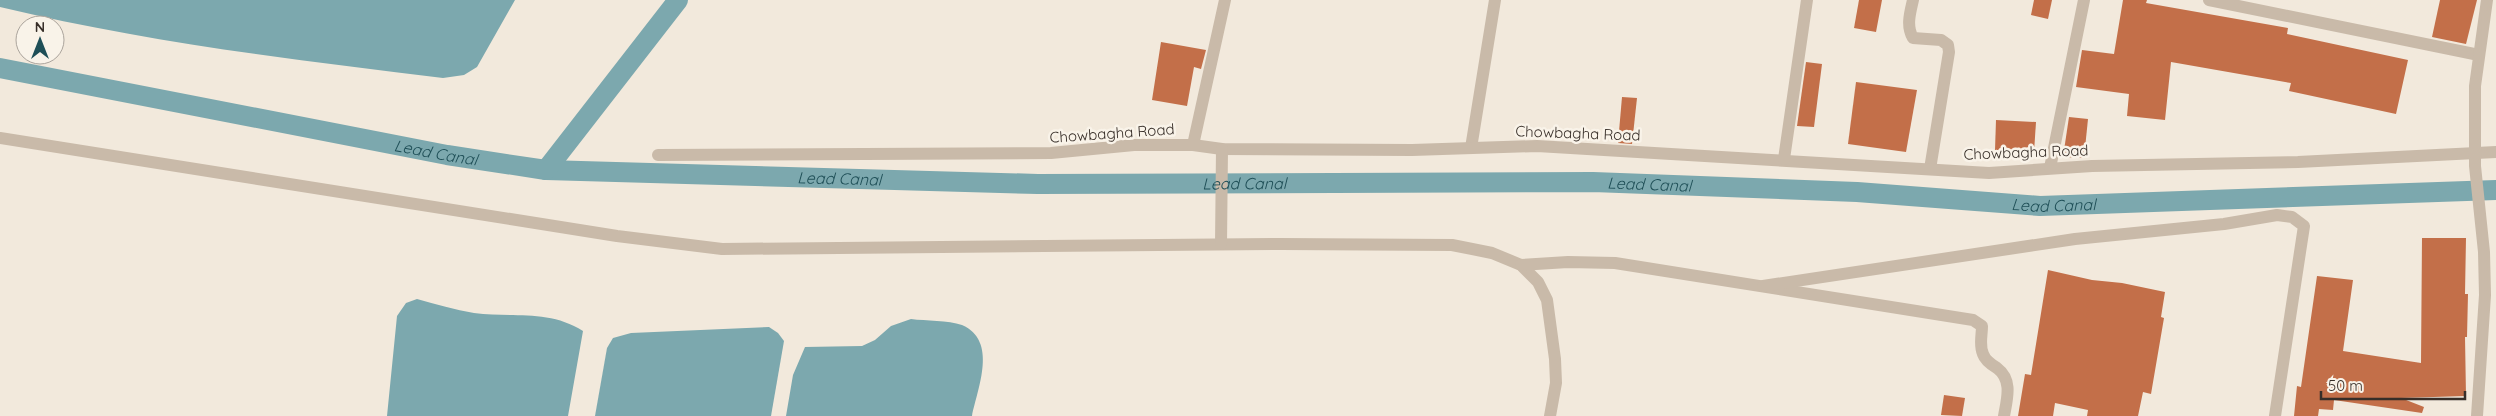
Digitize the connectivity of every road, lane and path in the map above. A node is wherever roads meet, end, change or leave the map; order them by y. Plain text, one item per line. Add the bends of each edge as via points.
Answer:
1 (1225, 0) edge
2 (1495, 0) edge
3 (1807, 0) edge
4 (1913, 0) edge
5 (2084, 0) edge
6 (2209, 0) edge
7 (2487, 0) edge
8 (2479, 55) junction
9 (0, 138) edge
10 (1193, 144) junction
11 (1472, 148) junction
12 (1222, 149) junction
13 (2475, 152) junction
14 (2496, 152) edge
15 (658, 155) dead end
16 (1784, 159) junction
17 (2050, 168) junction
18 (1930, 170) junction
19 (1221, 244) junction
20 (1521, 265) junction
21 (1763, 286) junction
22 (1550, 416) edge
23 (2004, 416) edge
24 (2275, 416) edge
25 (2477, 416) edge

1 - 10 street
2 - 11 street
3 - 16 street
4 - 18 street via 1908,19 1913,38 1942,40 1950,52
5 - 17 street
6 - 8 street
7 - 8 street
8 - 13 street via 2475,86
9 - 19 street via 549,226 722,249
10 - 12 street, Chowbagha Road
10 - 15 street, Chowbagha Road via 1134,144 1051,154
11 - 12 street, Chowbagha Road
11 - 16 street, Chowbagha Road via 1537,146
12 - 19 street
13 - 14 street, Chowbagha Road
13 - 17 street, Chowbagha Road via 2298,162
13 - 25 street via 2484,252 2484,327
16 - 18 street, Chowbagha Road
17 - 18 street, Chowbagha Road via 1989,173
19 - 20 street via 1452,245 1492,252
20 - 21 street via 1615,263
20 - 22 street via 1538,282 1547,300 1556,383
21 - 23 street via 1973,320 1982,326 1980,343 1983,355 2003,372 2007,381
21 - 24 street via 2075,240 2224,224 2277,214 2292,217 2304,226

